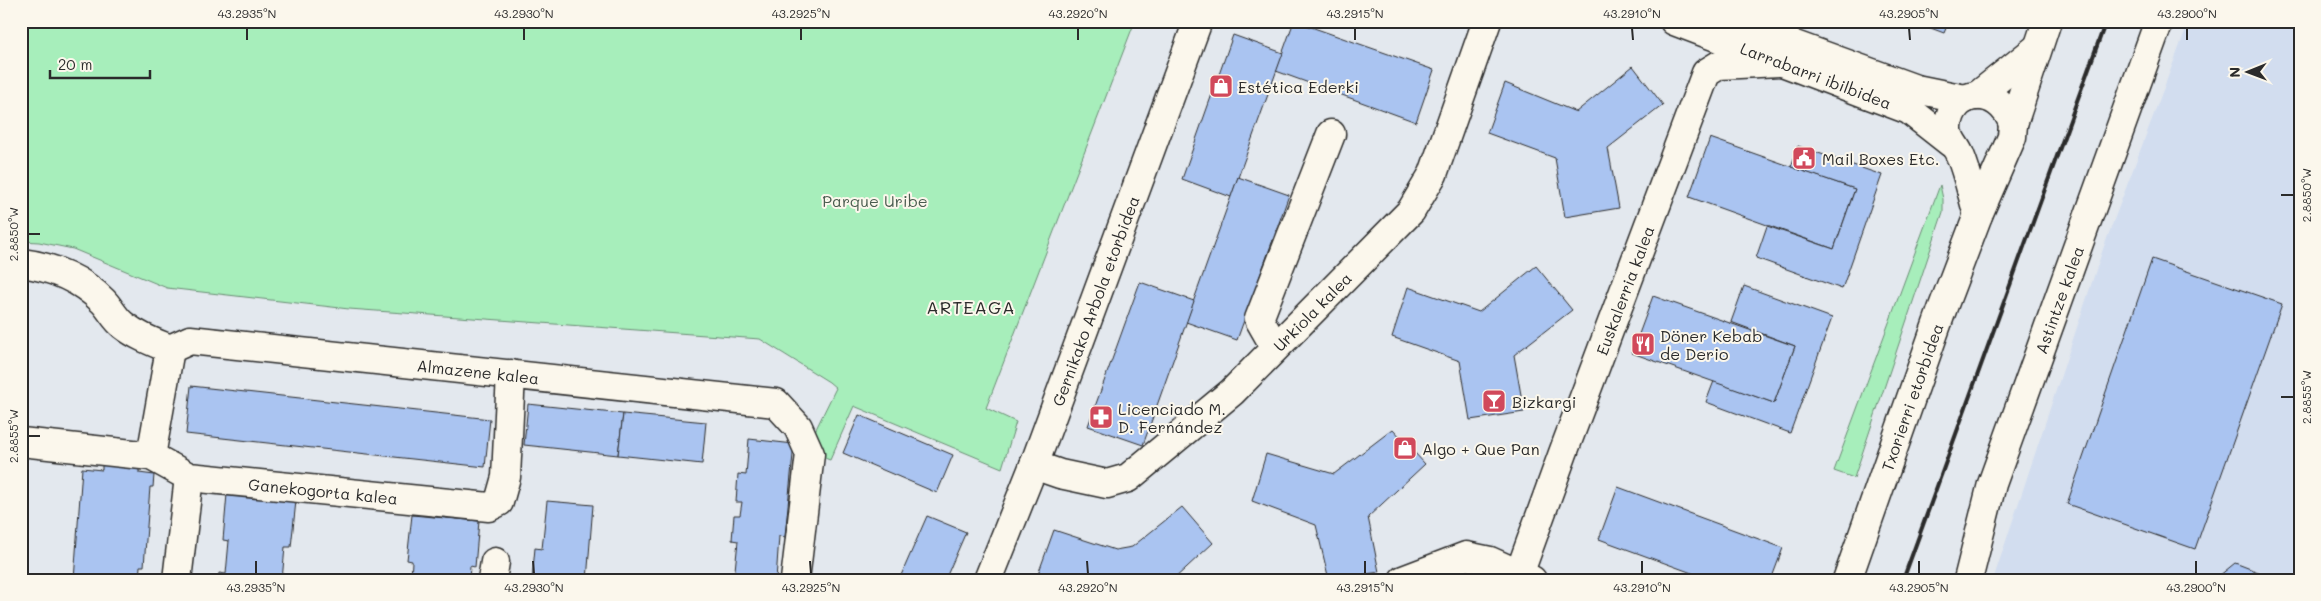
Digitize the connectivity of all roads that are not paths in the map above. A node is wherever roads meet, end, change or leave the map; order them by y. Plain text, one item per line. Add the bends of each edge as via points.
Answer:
1 (1198, 21) edge
2 (1487, 21) edge
3 (1674, 21) edge
4 (1729, 21) edge
5 (2047, 21) edge
6 (2158, 21) edge
7 (2037, 48) junction
8 (1779, 62) junction
9 (1971, 97) junction
10 (1331, 134) dead end
11 (2009, 136) junction
12 (1955, 148) junction
13 (1978, 215) junction
14 (21, 263) edge
15 (1275, 347) junction
16 (170, 349) junction
17 (511, 374) junction
18 (21, 442) edge
19 (151, 456) junction
20 (1034, 465) junction
21 (189, 477) junction
22 (1523, 578) edge
23 (177, 580) edge
24 (795, 580) edge
25 (988, 580) edge
26 (1403, 580) edge
27 (1847, 580) edge
28 (1968, 580) edge

1 - 20 street, Gernikako Arbola etorbidea
2 - 15 street, Urkiola kalea via 1433,174 1410,211
3 - 8 street, Larrabarri ibilbidea
4 - 9 street, Larrabarri ibilbidea via 1906,86
5 - 7 street, Txorierri etorbidea
6 - 28 street, Astintze kalea via 1992,484
7 - 9 street
7 - 11 street, Txorierri etorbidea
8 - 12 street, Larrabarri ibilbidea via 1909,110
8 - 22 street, Euskalerria kalea via 1719,65 1706,73 1537,527
9 - 11 street via 1989,97 2000,102 2008,112
9 - 12 street via 1956,106 1949,117 1948,130
10 - 15 street via 1260,319
11 - 12 street via 1996,156 1984,160 1971,159
11 - 13 street, Txorierri etorbidea
12 - 13 street
13 - 27 street, Txorierri etorbidea
14 - 16 street via 43,266 68,275 103,301 121,324
15 - 20 street, Urkiola kalea via 1232,392 1128,478 1107,484
16 - 17 street, Almazene kalea via 190,340
16 - 19 street
17 - 21 street, Ganekogorta kalea via 506,477 499,502 489,507
17 - 24 street, Almazene kalea via 776,403 798,427 810,454
18 - 19 street, Ganekogorta kalea
19 - 21 street, Ganekogorta kalea
20 - 25 street, Gernikako Arbola etorbidea
21 - 23 street
22 - 26 street via 1490,561 1466,556

